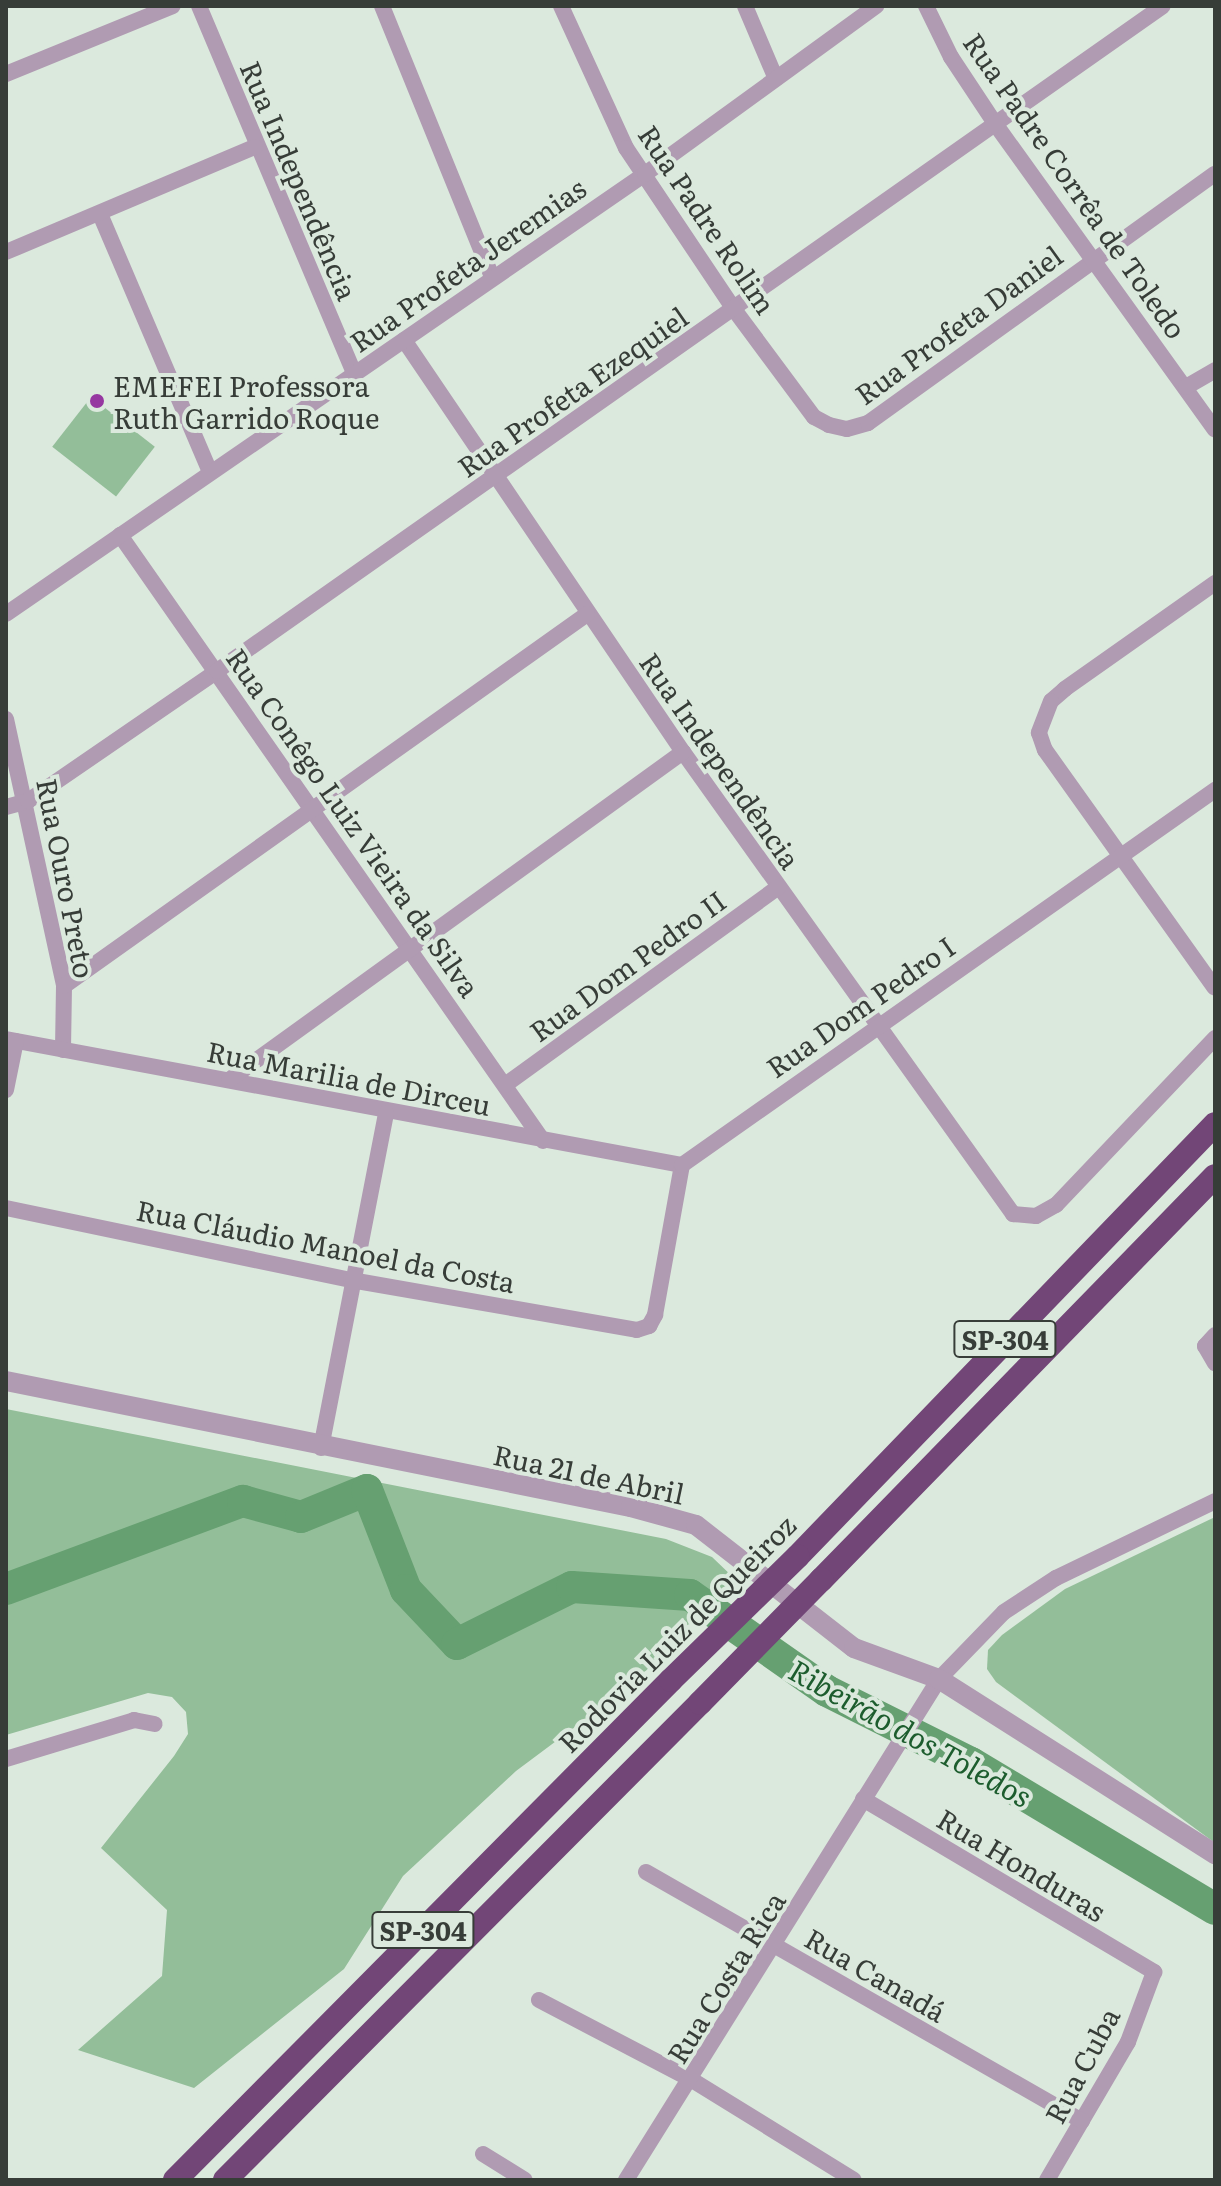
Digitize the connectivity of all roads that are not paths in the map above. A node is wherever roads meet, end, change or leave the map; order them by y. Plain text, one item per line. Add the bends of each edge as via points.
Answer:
1 (173, 6) edge
2 (199, 6) edge
3 (382, 6) edge
4 (561, 6) edge
5 (745, 6) edge
6 (876, 6) edge
7 (926, 6) edge
8 (1163, 6) edge
9 (6, 74) edge
10 (776, 79) junction
11 (996, 125) junction
12 (255, 147) junction
13 (645, 174) junction
14 (1215, 174) edge
15 (100, 214) junction
16 (6, 252) edge
17 (1092, 260) junction
18 (492, 277) junction
19 (733, 308) junction
20 (404, 340) junction
21 (1215, 370) edge
22 (354, 373) junction
23 (1186, 387) junction
24 (847, 429) joint
25 (1215, 430) edge
26 (210, 472) junction
27 (493, 479) junction
28 (120, 535) junction
29 (1215, 583) edge
30 (6, 614) edge
31 (587, 614) junction
32 (217, 671) junction
33 (6, 719) edge
34 (683, 752) junction
35 (1215, 790) edge
36 (28, 801) junction
37 (6, 807) edge
38 (313, 813) junction
39 (1121, 856) junction
40 (779, 887) junction
41 (412, 949) junction
42 (64, 986) junction
43 (1215, 988) edge
44 (876, 1024) junction
45 (1215, 1038) edge
46 (11, 1040) edge
47 (63, 1050) junction
48 (229, 1080) junction
49 (505, 1085) junction
50 (6, 1090) edge
51 (386, 1113) junction
52 (1215, 1124) edge
53 (543, 1141) junction
54 (682, 1165) junction
55 (1215, 1176) edge
56 (6, 1208) edge
57 (351, 1280) junction
58 (1215, 1335) edge
59 (1215, 1363) edge
60 (6, 1381) edge
61 (321, 1448) junction
62 (1215, 1501) edge
63 (939, 1679) junction
64 (155, 1724) dead end
65 (6, 1759) edge
66 (863, 1799) junction
67 (1215, 1854) edge
68 (646, 1872) dead end
69 (775, 1946) junction
70 (1154, 1972) joint
71 (539, 2000) dead end
72 (692, 2080) junction
73 (1082, 2121) junction
74 (483, 2154) dead end
75 (175, 2180) edge
76 (225, 2180) edge
77 (525, 2180) edge
78 (626, 2180) edge
79 (854, 2180) edge
80 (1047, 2180) edge

1 - 9 street
2 - 12 street, Rua Independência
3 - 18 street
4 - 13 street, Rua Padre Rolim via 626,148
5 - 10 street
6 - 10 street, Rua Profeta Jeremias
7 - 11 street, Rua Padre Corrêa de Toledo via 951,57
8 - 11 street, Rua Profeta Ezequiel
10 - 13 street, Rua Profeta Jeremias
11 - 17 street, Rua Padre Corrêa de Toledo
11 - 19 street, Rua Profeta Ezequiel
12 - 15 street
12 - 22 street, Rua Independência
13 - 18 street, Rua Profeta Jeremias
13 - 19 street, Rua Padre Rolim
14 - 17 street, Rua Profeta Daniel
15 - 16 street
15 - 26 street
17 - 23 street, Rua Padre Corrêa de Toledo
17 - 24 street, Rua Profeta Daniel via 868,423
18 - 20 street, Rua Profeta Jeremias
19 - 24 street, Rua Padre Rolim via 814,417
19 - 27 street, Rua Profeta Ezequiel
20 - 22 street, Rua Profeta Jeremias
20 - 27 street, Rua Independência
21 - 23 street
22 - 26 street, Rua Profeta Jeremias
23 - 25 street, Rua Padre Corrêa de Toledo
26 - 28 street, Rua Profeta Jeremias
27 - 31 street, Rua Independência
27 - 32 street, Rua Profeta Ezequiel
28 - 30 street, Rua Profeta Jeremias
28 - 32 street, Rua Conêgo Luiz Vieira da Silva
29 - 39 street via 1065,689 1044,717 1039,733 1045,750
31 - 34 street, Rua Independência
31 - 38 street
32 - 36 street, Rua Profeta Ezequiel
32 - 38 street, Rua Conêgo Luiz Vieira da Silva
33 - 36 street, Rua Ouro Preto
34 - 40 street, Rua Independência
34 - 41 street
35 - 39 street, Rua Dom Pedro I
36 - 37 street, Rua Profeta Ezequiel
36 - 42 street, Rua Ouro Preto
38 - 41 street, Rua Conêgo Luiz Vieira da Silva
38 - 42 street
39 - 43 street
39 - 44 street, Rua Dom Pedro I
40 - 44 street, Rua Independência
40 - 49 street, Rua Dom Pedro II
41 - 48 street
41 - 49 street, Rua Conêgo Luiz Vieira da Silva
42 - 47 street, Rua Ouro Preto
44 - 45 street, Rua Independência via 1002,1205 1024,1217 1056,1205
44 - 54 street, Rua Dom Pedro I
46 - 47 street, Rua Marilia de Dirceu
46 - 50 street
47 - 48 street, Rua Marilia de Dirceu
48 - 51 street, Rua Marilia de Dirceu
49 - 53 street, Rua Conêgo Luiz Vieira da Silva
51 - 53 street, Rua Marilia de Dirceu
51 - 57 street
52 - 75 highway, Rodovia Luiz de Queiroz / SP-304, bridge via 798,1556
53 - 54 street, Rua Marilia de Dirceu
54 - 57 street, Rua Cláudio Manoel da Costa via 649,1326 637,1330
55 - 76 highway, SP-304, bridge
56 - 57 street, Rua Cláudio Manoel da Costa
57 - 61 street
58 - 59 street via 1205,1346
60 - 61 street, Rua 21 de Abril
61 - 63 street, Rua 21 de Abril via 631,1507 696,1525 854,1648
62 - 63 street, Rua Costa Rica via 1056,1578 1004,1612
63 - 66 street, Rua Costa Rica
63 - 67 street, Rua 21 de Abril
64 - 65 street via 134,1720
66 - 69 street, Rua Costa Rica
66 - 70 street, Rua Honduras
68 - 69 street, Rua Canadá
69 - 72 street, Rua Costa Rica
69 - 73 street, Rua Canadá
70 - 73 street, Rua Cuba via 1128,2042
71 - 72 street
72 - 78 street, Rua Costa Rica
72 - 79 street
73 - 80 street, Rua Cuba
74 - 77 street

